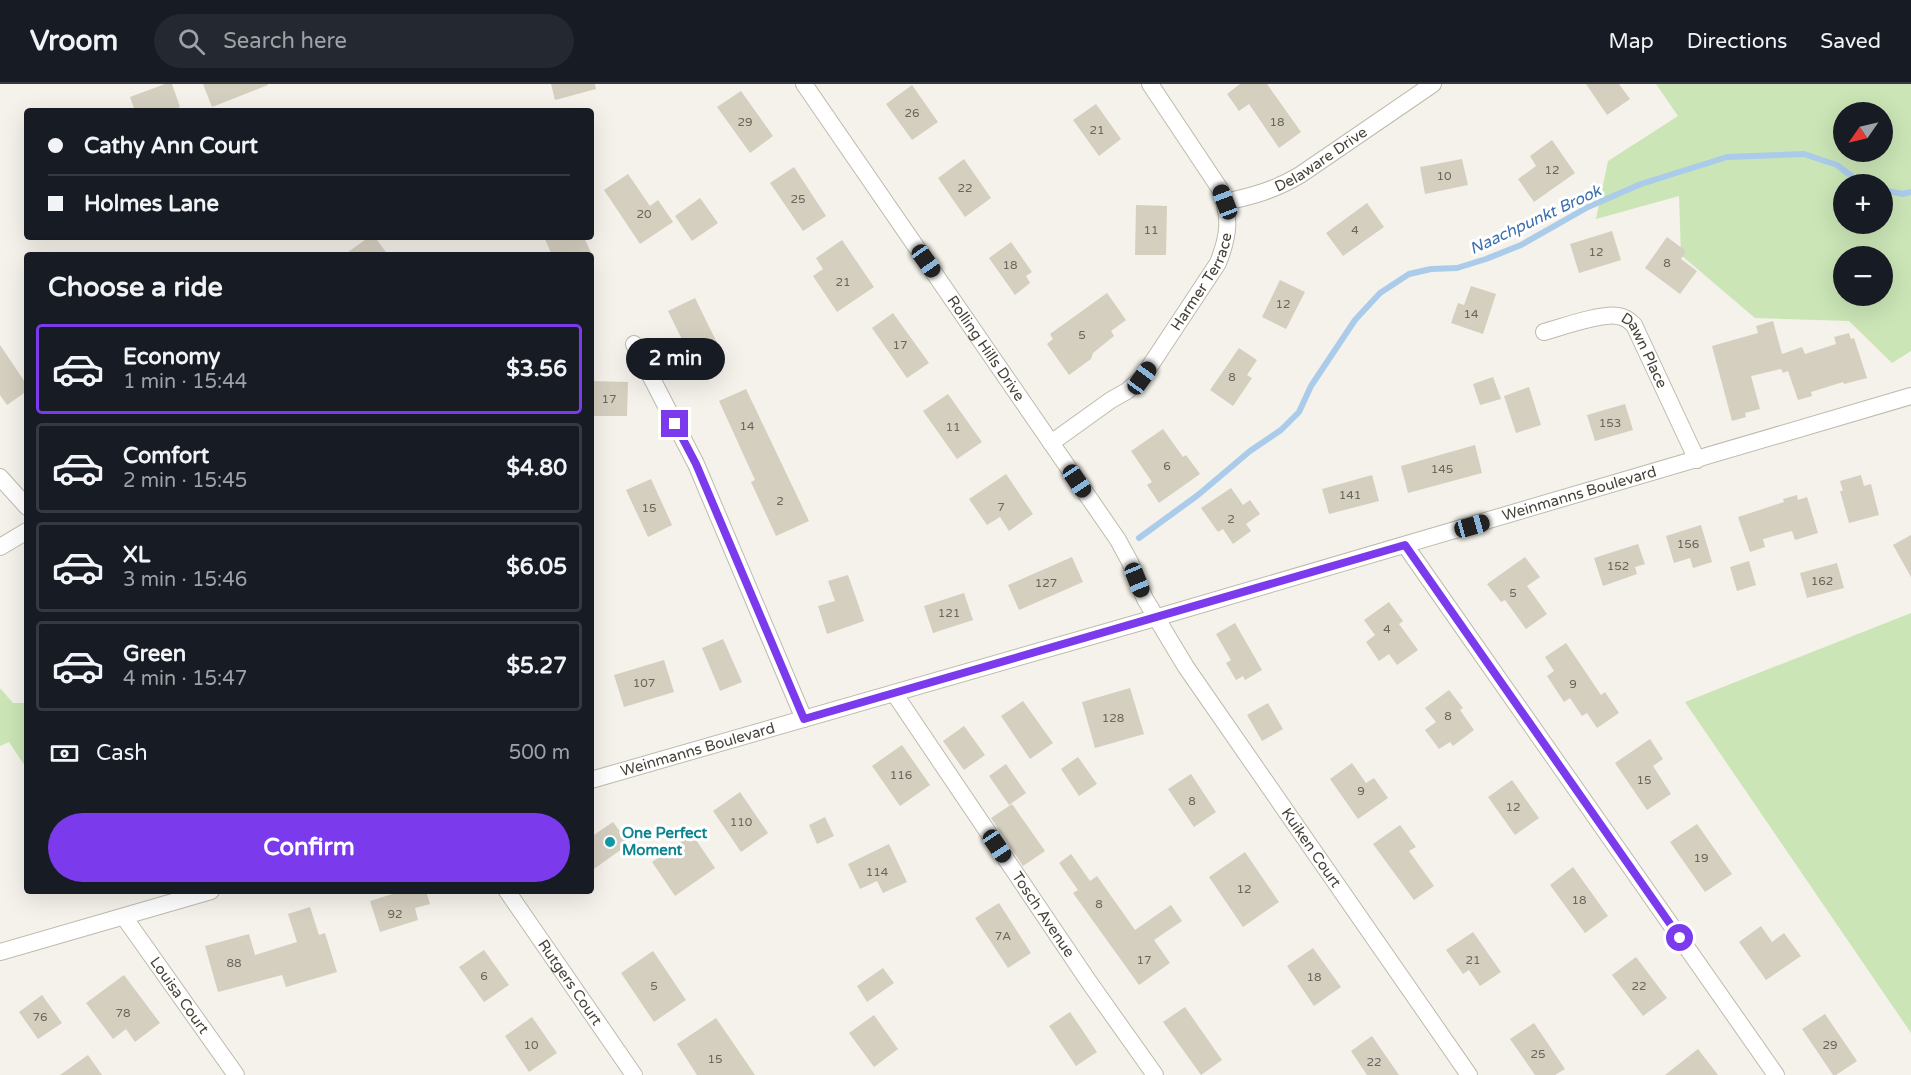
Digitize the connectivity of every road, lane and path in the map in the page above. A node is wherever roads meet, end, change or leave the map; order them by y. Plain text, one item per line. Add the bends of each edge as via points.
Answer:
1 (804, 84) edge
2 (1150, 84) edge
3 (1433, 84) edge
4 (1225, 202) junction
5 (1544, 332) dead end
6 (634, 344) dead end
7 (1911, 396) edge
8 (1051, 443) junction
9 (1696, 460) junction
10 (0, 477) edge
11 (24, 504) edge
12 (24, 533) edge
13 (1405, 545) junction
14 (0, 547) edge
15 (1155, 618) junction
16 (894, 693) junction
17 (804, 719) junction
18 (594, 779) edge
19 (201, 894) edge
20 (509, 894) edge
21 (124, 916) junction
22 (0, 952) edge
23 (236, 1075) edge
24 (634, 1075) edge
25 (1155, 1075) edge
26 (1469, 1075) edge
27 (1776, 1075) edge

1 - 8 street, Rolling Hills Drive
2 - 4 street, Harmer Terrace via 1210,172
3 - 4 street, Delaware Drive via 1279,188
4 - 8 street, Harmer Terrace via 1228,225 1218,263 1147,371 1127,391
5 - 9 street, Dawn Place via 1603,316 1626,318 1634,325
6 - 17 street via 696,464
7 - 9 street, Weinmanns Boulevard
8 - 15 street, Rolling Hills Drive via 1118,540
9 - 13 street, Weinmanns Boulevard
10 - 11 street
12 - 14 street
13 - 15 street, Weinmanns Boulevard
13 - 27 street
15 - 16 street, Weinmanns Boulevard
15 - 26 street, Kuiken Court
16 - 17 street, Weinmanns Boulevard
16 - 25 street, Tosch Avenue
17 - 18 street, Weinmanns Boulevard
19 - 21 street
20 - 24 street, Rutgers Court
21 - 22 street
21 - 23 street, Louisa Court

